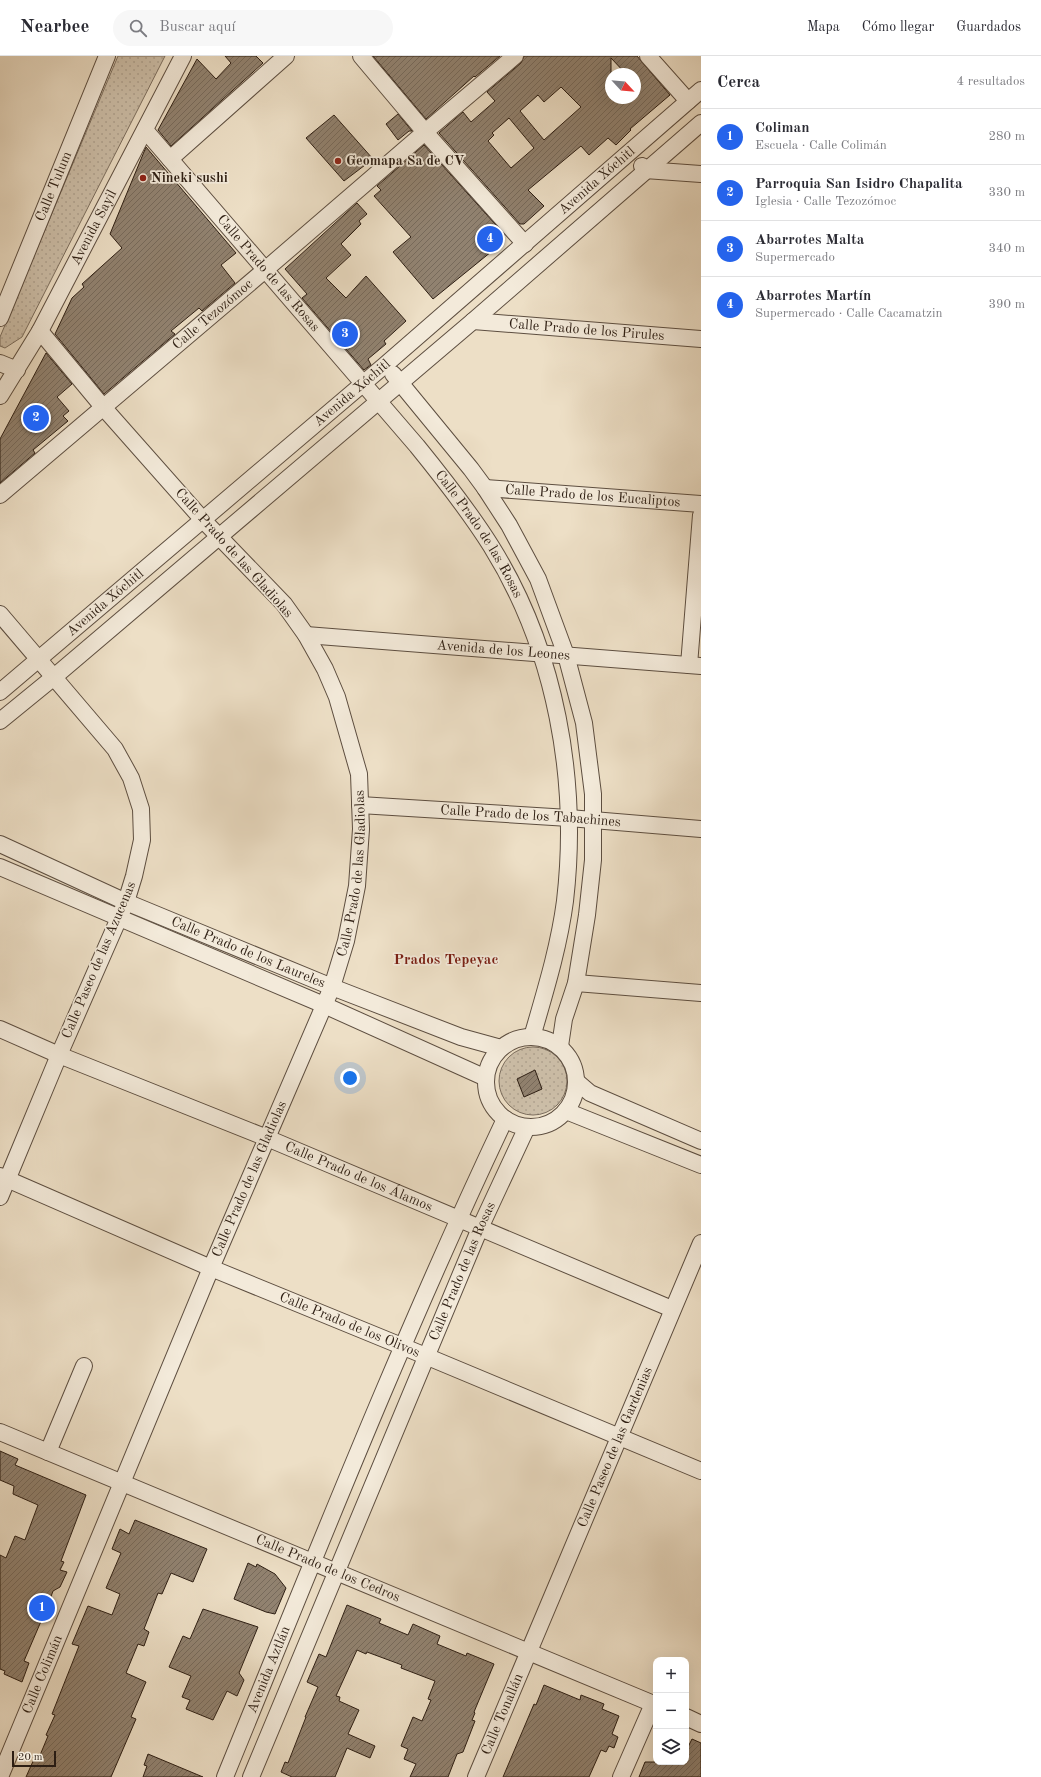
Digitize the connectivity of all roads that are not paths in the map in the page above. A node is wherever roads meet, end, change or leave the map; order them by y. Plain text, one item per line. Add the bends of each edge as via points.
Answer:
1 (108, 56) edge
2 (183, 56) edge
3 (286, 56) edge
4 (361, 56) edge
5 (515, 56) edge
6 (648, 56) edge
7 (701, 90) edge
8 (688, 101) junction
9 (701, 123) edge
10 (145, 130) junction
11 (425, 132) junction
12 (630, 152) junction
13 (170, 160) junction
14 (645, 170) junction
15 (701, 174) edge
16 (525, 244) junction
17 (265, 270) junction
18 (0, 318) edge
19 (473, 320) junction
20 (40, 331) junction
21 (701, 339) edge
22 (0, 363) edge
23 (385, 365) junction
24 (16, 370) junction
25 (400, 382) junction
26 (363, 383) junction
27 (0, 396) edge
28 (378, 400) junction
29 (104, 407) junction
30 (485, 488) junction
31 (0, 495) edge
32 (701, 504) edge
33 (701, 515) edge
34 (203, 520) junction
35 (220, 536) junction
36 (0, 614) edge
37 (306, 635) junction
38 (541, 653) junction
39 (566, 655) junction
40 (40, 660) junction
41 (695, 666) edge
42 (54, 677) junction
43 (0, 692) edge
44 (0, 721) edge
45 (360, 805) junction
46 (569, 818) junction
47 (594, 820) junction
48 (701, 829) edge
49 (0, 844) edge
50 (0, 867) edge
51 (126, 902) junction
52 (120, 918) junction
53 (576, 983) junction
54 (332, 987) junction
55 (701, 994) edge
56 (324, 1005) junction
57 (0, 1029) edge
58 (532, 1037) junction
59 (560, 1046) junction
60 (501, 1048) junction
61 (59, 1055) junction
62 (486, 1078) junction
63 (576, 1081) junction
64 (566, 1111) junction
65 (505, 1119) junction
66 (527, 1127) junction
67 (267, 1138) junction
68 (701, 1141) edge
69 (701, 1164) edge
70 (4, 1178) edge
71 (0, 1197) edge
72 (458, 1219) junction
73 (480, 1228) junction
74 (701, 1243) edge
75 (211, 1268) junction
76 (672, 1309) junction
77 (404, 1347) junction
78 (427, 1356) junction
79 (84, 1366) dead end
80 (0, 1432) edge
81 (618, 1437) junction
82 (48, 1452) junction
83 (701, 1471) edge
84 (122, 1483) junction
85 (313, 1562) junction
86 (337, 1572) junction
87 (529, 1652) junction
88 (653, 1703) edge
89 (653, 1708) edge
90 (689, 1718) edge
91 (701, 1724) edge
92 (0, 1777) edge
93 (225, 1777) edge
94 (251, 1777) edge
95 (476, 1777) edge
96 (621, 1777) edge

1 - 18 street, Calle Tulum
2 - 10 street, Avenida Sayil
3 - 13 street
4 - 11 street
5 - 11 street, Calle Tezozómoc
6 - 8 street
7 - 8 street, Avenida Xóchitl
8 - 12 street, Avenida Xóchitl
9 - 14 street, Avenida Xóchitl
10 - 13 street, Calle Prado de las Rosas
10 - 20 street, Avenida Sayil
11 - 16 street
11 - 17 street, Calle Tezozómoc
12 - 14 street
12 - 16 street, Avenida Xóchitl
13 - 17 street, Calle Prado de las Rosas
14 - 15 street
14 - 19 street, Avenida Xóchitl
16 - 23 street, Avenida Xóchitl
17 - 26 street, Calle Prado de las Rosas
17 - 29 street, Calle Tezozómoc
19 - 21 street, Calle Prado de los Pirules
19 - 25 street, Avenida Xóchitl
20 - 24 street, Avenida Sayil
20 - 29 street, Calle Prado de las Gladiolas
22 - 24 street
23 - 25 street, Calle Prado de las Rosas
23 - 26 street, Avenida Xóchitl
24 - 27 street, Avenida Sayil
25 - 28 street, Avenida Xóchitl
25 - 30 street, Calle Prado de las Rosas
26 - 28 street, Calle Prado de las Rosas
26 - 34 street, Avenida Xóchitl
28 - 35 street, Avenida Xóchitl
28 - 38 street, Calle Prado de las Rosas via 449,486 491,546 516,592
29 - 31 street, Calle Tezozómoc
29 - 34 street, Calle Prado de las Gladiolas
30 - 32 street, Calle Prado de los Eucaliptos
30 - 39 street, Calle Prado de las Rosas via 509,525 538,579
33 - 41 street
34 - 35 street, Calle Prado de las Gladiolas
34 - 40 street, Avenida Xóchitl
35 - 37 street, Calle Prado de las Gladiolas via 284,604
35 - 42 street, Avenida Xóchitl
36 - 40 street, Calle Paseo de las Azucenas
37 - 38 street, Avenida de los Leones
37 - 45 street, Calle Prado de las Gladiolas via 337,697 359,774
38 - 39 street, Avenida de los Leones
38 - 46 street, Calle Prado de las Rosas via 566,772
39 - 41 street, Avenida de los Leones
39 - 47 street, Calle Prado de las Rosas via 584,723
40 - 42 street, Calle Paseo de las Azucenas
40 - 43 street, Avenida Xóchitl
42 - 44 street, Avenida Xóchitl
42 - 51 street, Calle Paseo de las Azucenas via 115,749 131,778 141,808 142,840
45 - 46 street, Calle Prado de los Tabachines
45 - 54 street, Calle Prado de las Gladiolas via 357,886 346,941
46 - 47 street, Calle Prado de los Tabachines
46 - 58 street, Calle Prado de las Rosas via 565,894 558,942
47 - 48 street, Calle Prado de los Tabachines
47 - 53 street, Calle Prado de las Rosas via 588,907
49 - 51 street, Calle Prado de los Laureles
50 - 52 street, Calle Prado de los Laureles
51 - 52 street, Calle Paseo de las Azucenas
51 - 54 street, Calle Prado de los Laureles
52 - 56 street, Calle Prado de los Laureles
52 - 61 street, Calle Paseo de las Azucenas
53 - 55 street
53 - 59 street, Calle Prado de las Rosas via 564,1019
54 - 56 street, Calle Prado de las Gladiolas
54 - 60 street, Calle Prado de los Laureles via 462,1037
56 - 62 street, Calle Prado de los Laureles
56 - 67 street, Calle Prado de las Gladiolas
57 - 61 street, Calle Prado de los Álamos
58 - 59 street via 551,1041
58 - 60 street via 516,1040
59 - 63 street via 572,1062
60 - 62 street via 491,1062
61 - 67 street, Calle Prado de los Álamos
61 - 70 street, Calle Paseo de las Azucenas
62 - 65 street via 488,1094 494,1108
63 - 64 street via 574,1097
63 - 68 street via 590,1093
64 - 66 street via 552,1122
64 - 69 street
65 - 66 street
65 - 72 street, Calle Prado de las Rosas
66 - 73 street, Calle Prado de las Rosas
67 - 72 street, Calle Prado de los Álamos
67 - 75 street, Calle Prado de las Gladiolas
70 - 71 street, Calle Paseo de las Azucenas
70 - 75 street, Calle Prado de los Olivos
72 - 73 street, Calle Prado de los Álamos
72 - 77 street, Calle Prado de las Rosas
73 - 76 street, Calle Prado de los Álamos
73 - 78 street, Calle Prado de las Rosas
74 - 76 street, Calle Paseo de las Gardenias
75 - 77 street, Calle Prado de los Olivos
75 - 84 street, Calle Prado de las Gladiolas
76 - 81 street, Calle Paseo de las Gardenias
77 - 78 street, Calle Prado de los Olivos
77 - 85 street, Calle Prado de las Rosas
78 - 81 street, Calle Prado de los Olivos
78 - 86 street, Calle Prado de las Rosas
79 - 82 street
80 - 82 street, Calle Prado de los Cedros
81 - 83 street, Calle Prado de los Olivos
81 - 87 street, Calle Paseo de las Gardenias
82 - 84 street, Calle Prado de los Cedros
84 - 85 street, Calle Prado de los Cedros
84 - 92 street, Calle Colimán
85 - 86 street, Calle Prado de los Cedros
85 - 93 street, Avenida Aztlán
86 - 87 street, Calle Prado de los Cedros
86 - 94 street, Avenida Aztlán
87 - 88 street, Calle Prado de los Cedros
87 - 95 street, Calle Tonallán
89 - 96 street
90 - 91 street

